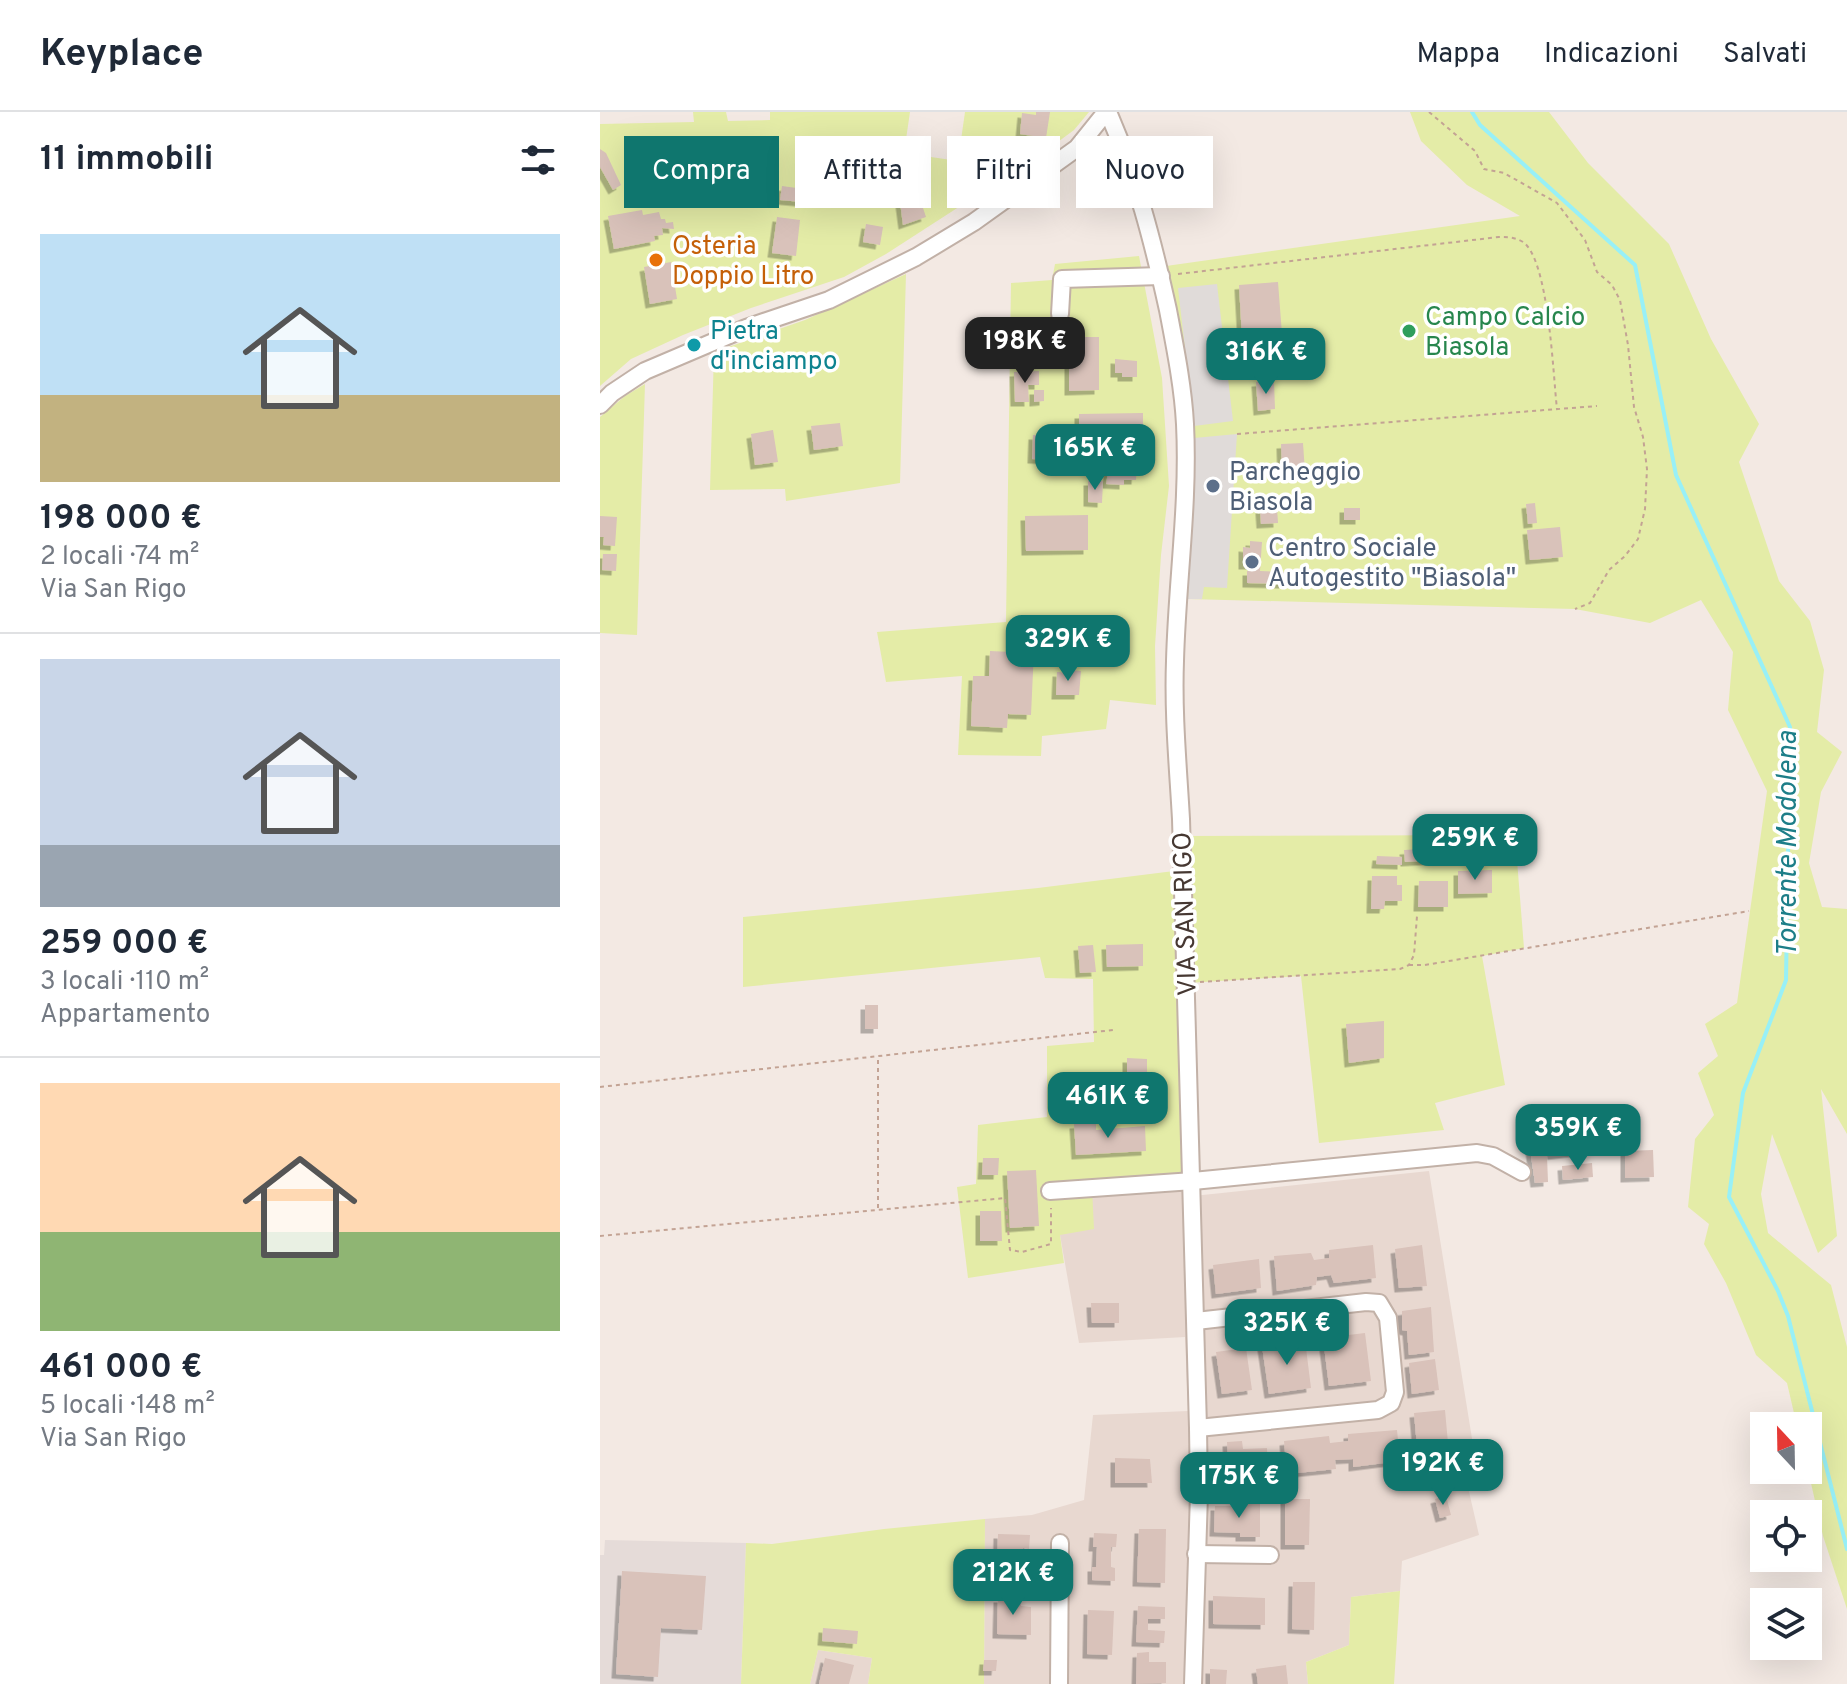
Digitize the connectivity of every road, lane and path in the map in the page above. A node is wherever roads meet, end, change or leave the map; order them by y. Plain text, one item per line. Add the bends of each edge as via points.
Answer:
1 (1107, 112) edge
2 (1429, 112) edge
3 (1161, 276) junction
4 (1060, 314) dead end
5 (600, 405) edge
6 (1597, 406) dead end
7 (1557, 409) junction
8 (1237, 434) dead end
9 (1575, 609) dead end
10 (1749, 911) dead end
11 (1417, 916) dead end
12 (1409, 965) junction
13 (1187, 983) junction
14 (1113, 1030) dead end
15 (878, 1057) junction
16 (600, 1087) edge
17 (1522, 1172) dead end
18 (1193, 1181) junction
19 (1050, 1191) joint
20 (878, 1210) junction
21 (600, 1236) edge
22 (1196, 1321) junction
23 (1198, 1428) junction
24 (1060, 1543) dead end
25 (1196, 1554) junction
26 (1270, 1555) dead end
27 (1059, 1684) edge
28 (1193, 1684) edge

1 - 3 street, VIA SAN RIGO via 1134,178
1 - 5 street via 1077,148 916,257 829,300 645,371
2 - 9 path via 1475,151 1484,169 1504,173 1557,203 1585,240 1597,272 1620,300 1647,469 1645,509 1638,539 1609,570 1590,603
3 - 4 street via 1062,279
3 - 7 path via 1513,238 1529,249 1542,276
3 - 13 street, VIA SAN RIGO via 1185,421 1175,715
6 - 7 path
7 - 8 path
10 - 12 path
11 - 12 path
12 - 13 path
13 - 18 street, VIA SAN RIGO
14 - 15 path
15 - 16 path
15 - 20 path
17 - 18 street via 1477,1153
18 - 19 street
18 - 22 street, VIA SAN RIGO
19 - 20 path via 1051,1244 1022,1252 1010,1250 1005,1198
20 - 21 path
22 - 23 street, VIA SAN RIGO
22 - 23 street via 1379,1303 1388,1318 1395,1392 1391,1403 1378,1410
23 - 25 street, VIA SAN RIGO
24 - 27 street
25 - 26 street
25 - 28 street, VIA SAN RIGO

